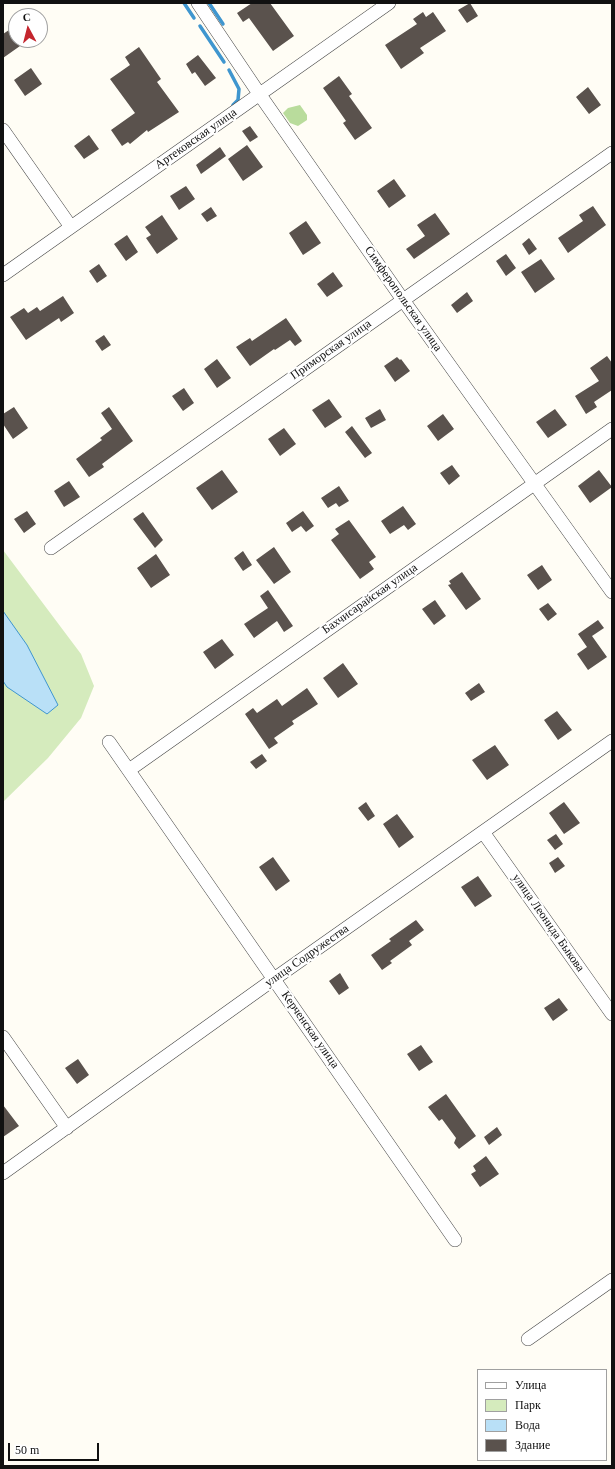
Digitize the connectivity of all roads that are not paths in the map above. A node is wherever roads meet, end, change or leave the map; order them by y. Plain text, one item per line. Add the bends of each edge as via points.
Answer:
1 (198, 3) edge
2 (389, 3) edge
3 (260, 95) junction
4 (3, 130) edge
5 (612, 153) edge
6 (71, 227) junction
7 (3, 275) edge
8 (403, 300) junction
9 (612, 429) edge
10 (535, 483) junction
11 (50, 548) dead end
12 (612, 592) edge
13 (612, 741) edge
14 (109, 742) dead end
15 (129, 770) junction
16 (483, 832) junction
17 (274, 979) junction
18 (612, 1014) edge
19 (3, 1038) edge
20 (67, 1128) junction
21 (3, 1173) edge
22 (455, 1240) dead end
23 (612, 1280) edge
24 (528, 1339) dead end

1 - 3 street, Симферопольская улица
2 - 3 street, Артековская улица
3 - 6 street, Артековская улица
3 - 8 street, Симферопольская улица
4 - 6 street
5 - 8 street, Приморская улица
6 - 7 street, Артековская улица
8 - 10 street, Симферопольская улица
8 - 11 street, Приморская улица
9 - 10 street, Бахчисарайская улица
10 - 12 street, Симферопольская улица
10 - 15 street, Бахчисарайская улица
13 - 16 street, улица Содружества
14 - 15 street, Керченская улица
15 - 17 street, Керченская улица
16 - 17 street, улица Содружества
16 - 18 street, улица Леонида Быкова
17 - 20 street, улица Содружества
17 - 22 street, Керченская улица
19 - 20 street
20 - 21 street, улица Содружества
23 - 24 street

